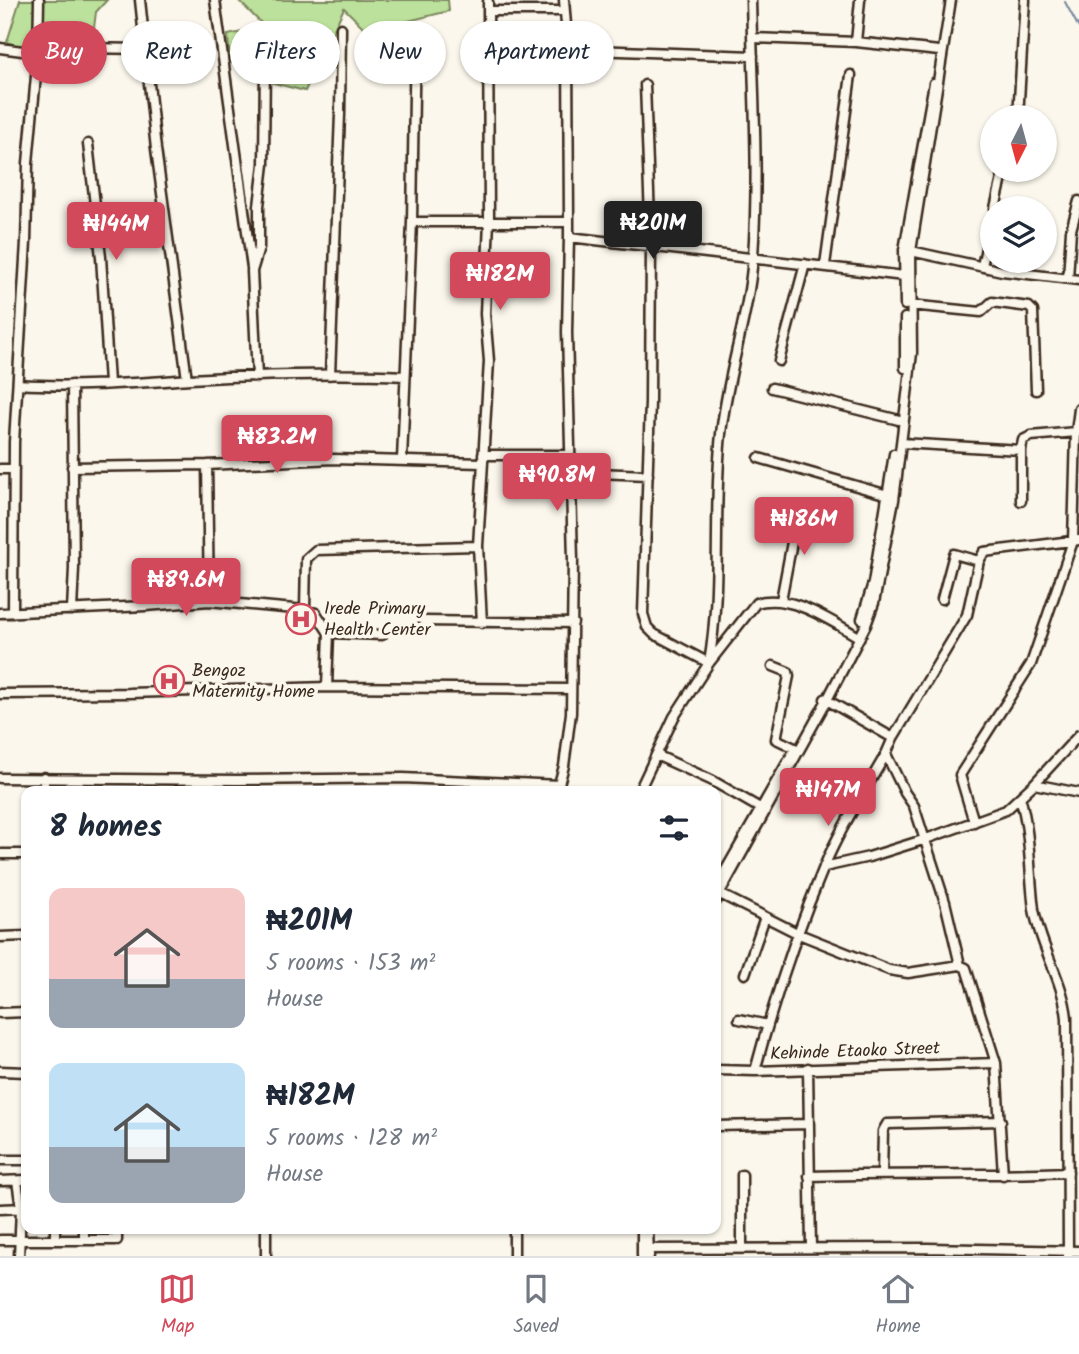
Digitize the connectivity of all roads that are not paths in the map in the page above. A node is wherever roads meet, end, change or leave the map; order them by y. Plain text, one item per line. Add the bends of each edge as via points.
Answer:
1 (39, 0) edge
2 (140, 0) edge
3 (215, 0) edge
4 (564, 0) edge
5 (751, 0) edge
6 (860, 0) edge
7 (946, 0) edge
8 (951, 0) edge
9 (1025, 0) edge
10 (488, 6) edge
11 (564, 11) junction
12 (39, 21) edge
13 (142, 21) edge
14 (565, 21) edge
15 (341, 28) dead end
16 (752, 38) junction
17 (856, 43) junction
18 (0, 47) edge
19 (21, 51) edge
20 (614, 51) edge
21 (939, 51) junction
22 (753, 56) junction
23 (851, 75) dead end
24 (35, 84) edge
25 (149, 84) edge
26 (265, 84) edge
27 (414, 84) edge
28 (568, 84) edge
29 (645, 85) dead end
30 (1019, 105) edge
31 (88, 144) dead end
32 (1079, 201) edge
33 (489, 221) junction
34 (412, 222) junction
35 (569, 222) junction
36 (569, 237) junction
37 (651, 246) junction
38 (911, 251) junction
39 (753, 257) junction
40 (804, 264) junction
41 (825, 265) junction
42 (980, 266) edge
43 (252, 271) junction
44 (1018, 273) edge
45 (904, 276) junction
46 (1068, 279) junction
47 (1079, 280) edge
48 (911, 305) junction
49 (779, 361) dead end
50 (330, 375) junction
51 (405, 376) junction
52 (257, 377) junction
53 (187, 379) junction
54 (109, 383) junction
55 (18, 384) junction
56 (72, 385) junction
57 (772, 387) dead end
58 (1036, 390) dead end
59 (1079, 409) edge
60 (899, 420) junction
61 (1076, 432) junction
62 (901, 443) junction
63 (1021, 450) junction
64 (569, 455) junction
65 (759, 458) dead end
66 (482, 459) junction
67 (402, 460) junction
68 (207, 465) junction
69 (72, 467) junction
70 (0, 469) edge
71 (14, 469) junction
72 (570, 472) junction
73 (648, 475) junction
74 (888, 495) junction
75 (1021, 501) dead end
76 (802, 508) dead end
77 (1076, 541) edge
78 (478, 546) junction
79 (979, 561) junction
80 (942, 599) dead end
81 (780, 600) junction
82 (209, 601) junction
83 (72, 610) junction
84 (305, 610) junction
85 (0, 613) edge
86 (13, 613) junction
87 (424, 621) dead end
88 (482, 623) junction
89 (573, 623) junction
90 (329, 633) junction
91 (382, 635) dead end
92 (857, 635) junction
93 (709, 663) junction
94 (773, 666) dead end
95 (327, 687) junction
96 (571, 689) junction
97 (0, 694) edge
98 (825, 699) junction
99 (1079, 735) edge
100 (893, 738) junction
101 (797, 750) junction
102 (886, 754) junction
103 (656, 755) junction
104 (0, 778) edge
105 (44, 778) junction
106 (413, 779) junction
107 (1034, 785) junction
108 (44, 786) edge
109 (412, 786) edge
110 (526, 786) edge
111 (558, 786) edge
112 (641, 786) edge
113 (1079, 793) edge
114 (1020, 797) junction
115 (763, 810) junction
116 (974, 822) junction
117 (926, 839) junction
118 (0, 854) edge
119 (21, 854) edge
120 (824, 867) junction
121 (721, 886) edge
122 (721, 895) edge
123 (765, 917) junction
124 (799, 934) junction
125 (21, 936) edge
126 (0, 937) edge
127 (960, 965) junction
128 (745, 974) dead end
129 (21, 1012) edge
130 (0, 1013) edge
131 (739, 1019) dead end
132 (768, 1025) junction
133 (996, 1063) junction
134 (808, 1068) junction
135 (721, 1070) edge
136 (0, 1071) edge
137 (755, 1071) junction
138 (21, 1072) edge
139 (1001, 1121) junction
140 (808, 1124) junction
141 (721, 1126) edge
142 (0, 1160) edge
143 (21, 1160) edge
144 (1068, 1172) junction
145 (882, 1174) junction
146 (742, 1175) dead end
147 (1003, 1175) junction
148 (809, 1177) junction
149 (0, 1181) edge
150 (21, 1181) edge
151 (21, 1208) edge
152 (0, 1209) edge
153 (21, 1227) edge
154 (55, 1234) edge
155 (84, 1234) edge
156 (117, 1234) edge
157 (265, 1234) edge
158 (514, 1234) edge
159 (643, 1234) edge
160 (647, 1234) edge
161 (0, 1240) edge
162 (19, 1240) junction
163 (55, 1240) junction
164 (84, 1240) junction
165 (742, 1248) junction
166 (811, 1248) junction
167 (1079, 1251) edge
168 (645, 1253) edge
169 (1068, 1253) edge
170 (19, 1256) edge
171 (266, 1256) edge
172 (514, 1256) edge

1 - 12 street
2 - 13 street
3 - 43 street
4 - 11 street
5 - 16 street
6 - 17 street
7 - 21 street
8 - 38 street
9 - 30 street
10 - 11 street
10 - 33 street
11 - 14 street
15 - 50 street
16 - 17 street
16 - 22 street
17 - 21 street
18 - 19 street
20 - 22 street
21 - 45 street via 904,250
22 - 39 street
23 - 41 street
24 - 55 street
25 - 53 street
26 - 43 street via 259,248
27 - 34 street
28 - 35 street
29 - 37 street
31 - 54 street
32 - 46 street via 1071,230
33 - 34 street
33 - 35 street
33 - 66 street via 485,314 489,361
34 - 51 street
35 - 36 street
36 - 37 street
36 - 64 street
37 - 39 street
37 - 73 street
38 - 42 street
38 - 48 street
39 - 40 street
39 - 93 street via 720,435
40 - 41 street
40 - 49 street
41 - 45 street
43 - 52 street
44 - 46 street
45 - 60 street via 906,355
46 - 47 street
48 - 58 street via 968,313 981,312 992,302 1029,307 1033,311
48 - 62 street via 912,353
50 - 51 street
50 - 52 street
51 - 67 street
52 - 53 street
53 - 54 street
54 - 56 street
55 - 56 street
55 - 71 street
56 - 69 street
57 - 60 street
59 - 61 street
60 - 74 street
61 - 63 street via 1031,436 1023,440
61 - 77 street
62 - 63 street
62 - 92 street via 879,583 870,615
63 - 75 street
64 - 66 street
64 - 72 street
65 - 74 street
66 - 67 street
66 - 78 street
67 - 68 street
68 - 69 street
68 - 82 street
69 - 83 street
70 - 71 street
71 - 86 street
72 - 73 street
72 - 89 street
73 - 93 street via 643,614 647,627
74 - 92 street via 873,583
76 - 81 street
77 - 79 street via 984,552
77 - 116 street via 1035,656 960,775
78 - 84 street via 316,550 306,559
78 - 88 street
79 - 80 street via 954,554
79 - 100 street via 967,615
81 - 92 street
81 - 93 street via 756,603
82 - 83 street
82 - 84 street
83 - 86 street
84 - 90 street via 316,613
85 - 86 street
87 - 88 street
88 - 89 street
89 - 96 street
90 - 91 street
90 - 95 street
92 - 98 street
93 - 103 street
94 - 101 street via 789,676 776,738
95 - 96 street
95 - 97 street
96 - 111 street
98 - 100 street
98 - 101 street
99 - 107 street
100 - 102 street
101 - 115 street
102 - 117 street
102 - 120 street
103 - 112 street
103 - 115 street
104 - 105 street
105 - 106 street
105 - 108 street
106 - 109 street
106 - 110 street
107 - 113 street
107 - 114 street
114 - 116 street via 1006,810
114 - 144 street via 1034,911 1065,998
115 - 121 street
116 - 117 street
117 - 120 street
117 - 127 street
118 - 119 street
120 - 124 street
122 - 123 street
123 - 124 street
123 - 128 street
124 - 127 street via 898,972
124 - 132 street
125 - 126 street
127 - 133 street via 969,973
129 - 130 street
131 - 132 street
132 - 137 street
133 - 134 street, Kehinde Etaoko Street
133 - 139 street
134 - 137 street, Kehinde Etaoko Street
134 - 140 street
135 - 137 street, Kehinde Etaoko Street
136 - 138 street
139 - 145 street via 887,1124
139 - 147 street
140 - 141 street
140 - 148 street
142 - 143 street
144 - 147 street
144 - 169 street
145 - 147 street
145 - 148 street
146 - 165 street
148 - 166 street
149 - 150 street
151 - 152 street
153 - 162 street
154 - 163 street
155 - 164 street
156 - 164 street via 117,1240
157 - 171 street
158 - 172 street
159 - 168 street
160 - 168 street
161 - 162 street
162 - 163 street
162 - 170 street
163 - 164 street
165 - 166 street
165 - 168 street
166 - 169 street
167 - 169 street

